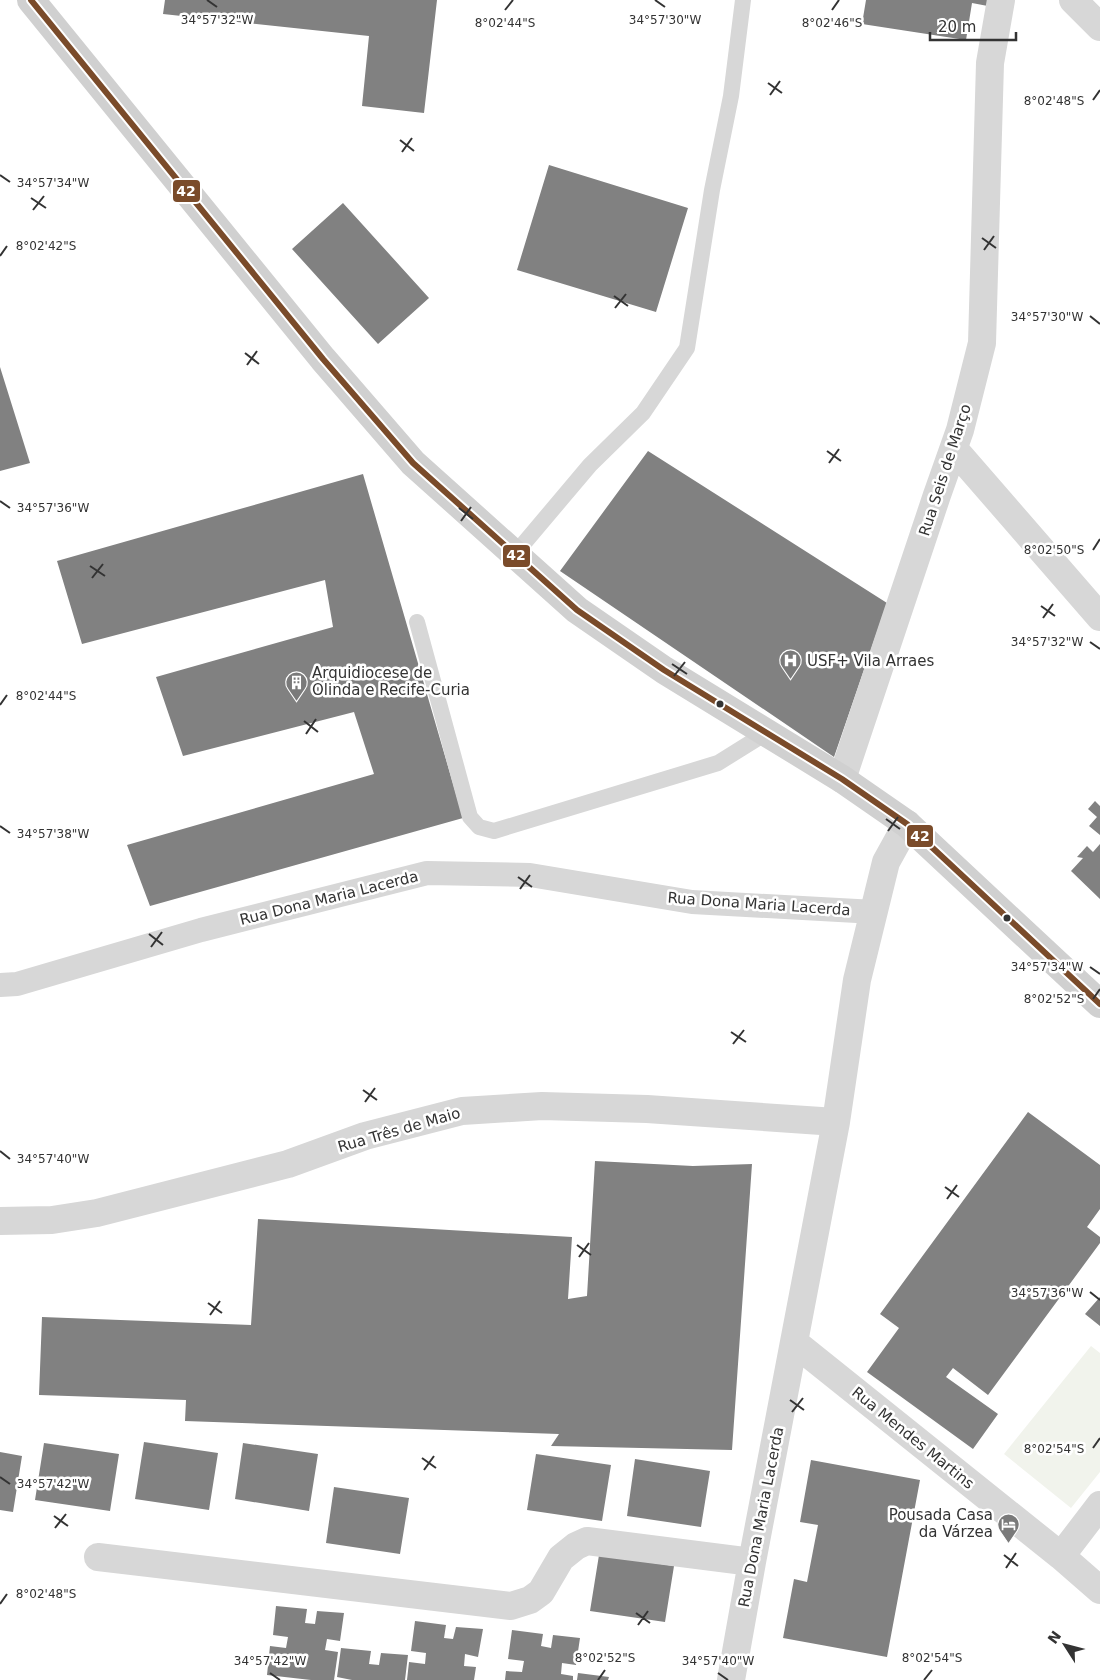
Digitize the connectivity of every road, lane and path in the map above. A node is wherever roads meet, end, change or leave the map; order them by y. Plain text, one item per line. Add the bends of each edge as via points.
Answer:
1 (31, 0) edge
2 (743, 0) edge
3 (1001, 0) edge
4 (1073, 0) edge
5 (1100, 27) edge
6 (954, 449) junction
7 (514, 555) junction
8 (1100, 617) edge
9 (417, 622) dead end
10 (766, 733) junction
11 (842, 779) junction
12 (908, 824) junction
13 (875, 912) junction
14 (0, 985) edge
15 (1100, 1004) edge
16 (836, 1122) junction
17 (0, 1220) edge
18 (794, 1343) junction
19 (1100, 1504) edge
20 (1062, 1556) junction
21 (98, 1557) dead end
22 (752, 1562) junction
23 (1100, 1590) edge
24 (731, 1680) edge

1 - 7 main road via 323,359 413,463
2 - 7 lane via 731,96 712,190 687,348 643,413 590,465
3 - 6 street, Rua Seis de Março via 990,63 982,342
4 - 5 street
6 - 8 street
6 - 11 street, Rua Seis de Março
7 - 10 main road via 577,610 664,670
9 - 10 lane via 470,817 480,827 494,831 718,763
10 - 11 main road
11 - 12 main road
12 - 13 street, Rua Dona Maria Lacerda via 886,862
12 - 15 main road
13 - 14 street, Rua Dona Maria Lacerda via 692,902 530,875 427,874 201,930 17,984
13 - 16 street, Rua Dona Maria Lacerda via 857,980
16 - 17 street, Rua Três de Maio via 647,1109 542,1106 462,1111 365,1136 288,1164 97,1213 52,1220
16 - 18 street, Rua Dona Maria Lacerda
18 - 20 street, Rua Mendes Martins
18 - 22 street, Rua Dona Maria Lacerda
19 - 20 street
20 - 23 street, Rua Mendes Martins
21 - 22 street via 511,1606 530,1600 541,1592 561,1558 587,1541
22 - 24 street, Rua Dona Maria Lacerda

